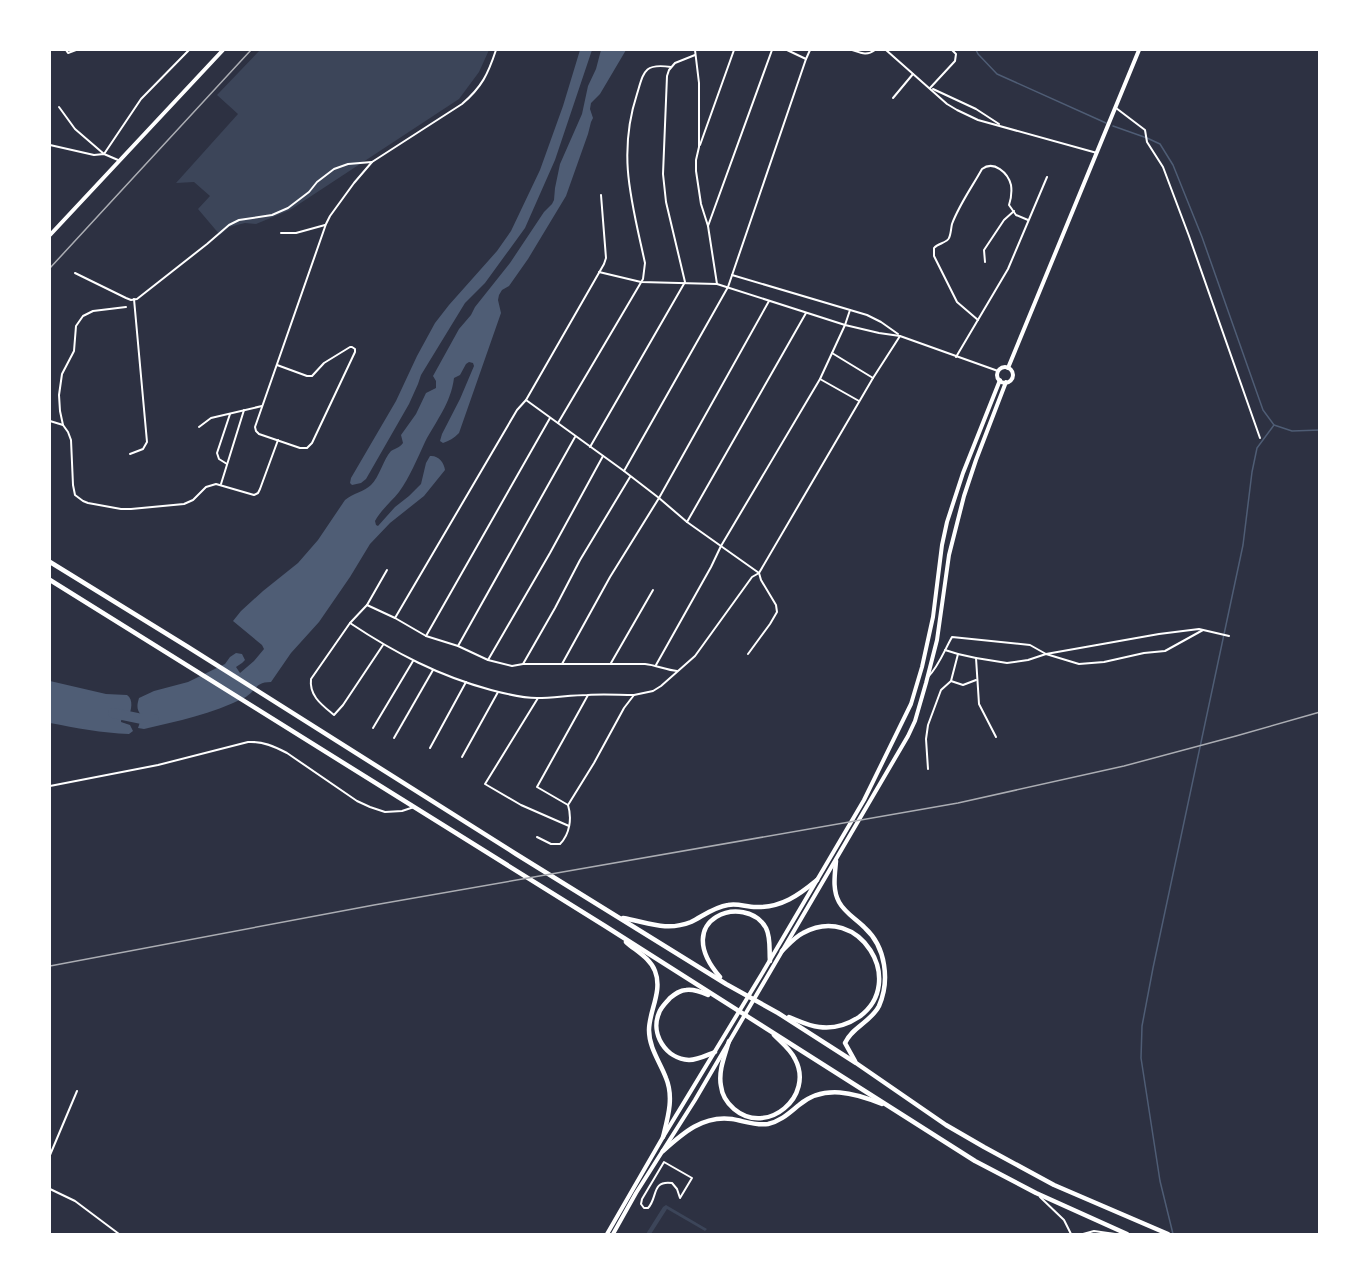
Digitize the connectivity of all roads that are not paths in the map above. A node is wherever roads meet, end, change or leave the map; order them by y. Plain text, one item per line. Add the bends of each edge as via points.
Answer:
1 (66, 50) edge
2 (76, 50) edge
3 (189, 50) edge
4 (223, 50) edge
5 (496, 50) edge
6 (694, 50) edge
7 (734, 50) edge
8 (772, 50) edge
9 (787, 50) edge
10 (810, 50) edge
11 (852, 50) edge
12 (875, 50) edge
13 (886, 50) edge
14 (952, 50) edge
15 (1139, 50) edge
16 (695, 55) junction
17 (806, 59) junction
18 (670, 67) junction
19 (913, 74) junction
20 (930, 88) junction
21 (893, 98) dead end
22 (59, 107) dead end
23 (1115, 107) junction
24 (1000, 125) junction
25 (50, 144) edge
26 (699, 147) junction
27 (1097, 153) junction
28 (104, 154) junction
29 (118, 160) junction
30 (372, 162) junction
31 (1047, 177) dead end
32 (601, 195) dead end
33 (1014, 211) junction
34 (1028, 220) junction
35 (326, 224) junction
36 (708, 226) junction
37 (281, 233) dead end
38 (50, 235) edge
39 (985, 262) dead end
40 (599, 272) junction
41 (75, 273) dead end
42 (732, 276) junction
43 (641, 282) junction
44 (685, 282) junction
45 (717, 284) junction
46 (728, 287) junction
47 (134, 299) junction
48 (769, 301) junction
49 (126, 307) dead end
50 (850, 310) junction
51 (807, 313) junction
52 (978, 320) junction
53 (845, 324) junction
54 (900, 336) junction
55 (832, 353) junction
56 (956, 357) junction
57 (277, 365) junction
58 (1008, 368) junction
59 (998, 371) junction
60 (873, 378) junction
61 (819, 379) junction
62 (999, 380) junction
63 (1006, 382) junction
64 (526, 400) junction
65 (860, 402) junction
66 (262, 406) junction
67 (244, 410) junction
68 (230, 413) junction
69 (550, 418) junction
70 (50, 421) edge
71 (558, 423) junction
72 (63, 425) junction
73 (199, 427) dead end
74 (575, 437) junction
75 (1260, 438) dead end
76 (278, 440) junction
77 (590, 447) junction
78 (130, 454) dead end
79 (603, 456) junction
80 (227, 464) junction
81 (624, 471) junction
82 (630, 477) junction
83 (220, 484) junction
84 (659, 498) junction
85 (687, 522) junction
86 (720, 546) junction
87 (50, 562) edge
88 (387, 570) dead end
89 (759, 573) junction
90 (50, 580) edge
91 (653, 590) dead end
92 (367, 605) junction
93 (395, 618) junction
94 (350, 623) junction
95 (1204, 630) junction
96 (426, 636) junction
97 (1229, 636) dead end
98 (383, 645) junction
99 (458, 646) junction
100 (945, 650) junction
101 (748, 654) dead end
102 (958, 654) junction
103 (1046, 654) junction
104 (976, 658) junction
105 (488, 660) junction
106 (413, 661) junction
107 (523, 664) junction
108 (562, 664) junction
109 (610, 664) junction
110 (656, 665) junction
111 (433, 670) junction
112 (677, 671) junction
113 (928, 677) junction
114 (977, 679) junction
115 (951, 681) junction
116 (466, 682) junction
117 (498, 692) junction
118 (588, 695) junction
119 (634, 695) junction
120 (538, 698) junction
121 (374, 728) dead end
122 (996, 737) dead end
123 (394, 738) dead end
124 (430, 748) dead end
125 (462, 757) dead end
126 (928, 769) dead end
127 (50, 786) edge
128 (568, 805) junction
129 (414, 807) junction
130 (569, 826) junction
131 (537, 837) dead end
132 (836, 861) junction
133 (817, 880) junction
134 (620, 918) junction
135 (605, 926) junction
136 (782, 951) junction
137 (770, 961) junction
138 (765, 974) junction
139 (726, 984) junction
140 (720, 1000) junction
141 (778, 1013) junction
142 (768, 1028) junction
143 (729, 1041) junction
144 (715, 1052) junction
145 (856, 1063) junction
146 (77, 1091) dead end
147 (893, 1108) junction
148 (663, 1137) junction
149 (663, 1151) junction
150 (50, 1155) edge
151 (50, 1189) edge
152 (1036, 1193) junction
153 (680, 1198) joint
154 (119, 1234) edge
155 (607, 1234) edge
156 (613, 1234) edge
157 (1071, 1234) edge
158 (1083, 1234) edge
159 (1115, 1234) edge
160 (1126, 1234) edge
161 (1168, 1234) edge

1 - 2 street
3 - 28 street via 141,99
4 - 29 main road
5 - 30 street via 488,73 467,100
6 - 16 street
7 - 26 street
8 - 36 street
9 - 17 street
10 - 17 street
11 - 12 street via 866,54
13 - 19 street
14 - 20 street via 955,61
15 - 23 main road
16 - 18 street
16 - 26 street
17 - 42 street
18 - 43 street via 652,66 643,74 627,133 628,182 645,263
18 - 44 street via 663,174
19 - 20 street
19 - 21 street
20 - 24 street
20 - 24 street via 957,110
22 - 28 street via 75,129
23 - 27 main road
23 - 75 street via 1145,130 1163,167
24 - 27 street
25 - 28 street via 94,156
26 - 36 street via 696,171
27 - 58 main road
28 - 29 street
29 - 38 main road
30 - 35 street
30 - 47 street via 334,169 288,208 229,225
31 - 34 street
32 - 40 street via 606,258
33 - 34 street
33 - 39 street via 984,250
33 - 52 street via 1009,205 1009,179 1000,168 986,166 957,214 949,238 934,248 955,298
34 - 52 street via 1008,269
35 - 37 street
35 - 57 street
36 - 45 street
40 - 43 street
40 - 64 street
41 - 47 street
42 - 46 street
42 - 50 street
43 - 44 street
43 - 71 street
44 - 45 street
44 - 77 street
45 - 46 street
46 - 48 street
46 - 81 street
47 - 78 street via 147,442 143,449
48 - 51 street
48 - 84 street
49 - 72 street via 93,311 82,316 76,326 74,351 61,378
50 - 53 street
50 - 54 street via 881,322
51 - 53 street
51 - 85 street
52 - 56 street
53 - 54 street
53 - 55 street
54 - 56 street
54 - 60 street
55 - 60 street
55 - 61 street
56 - 59 street
57 - 66 street
57 - 76 street via 312,376 324,363 350,347 355,349 310,445 303,448
58 - 59 main road
58 - 63 main road via 1012,376
59 - 62 main road
60 - 65 street
61 - 65 street
61 - 86 street
62 - 63 main road
62 - 133 main road via 947,522 933,617 915,693 864,800
63 - 113 main road via 962,505 949,555
64 - 69 street
64 - 93 street
65 - 89 street
66 - 67 street
66 - 76 street via 256,431
67 - 68 street
67 - 80 street
68 - 73 street via 211,418
68 - 80 street via 217,453
69 - 71 street
69 - 96 street
70 - 72 street
71 - 74 street
72 - 83 street via 71,440 75,495 83,501 126,509 184,504 206,487
74 - 77 street
74 - 99 street
76 - 83 street via 258,493 251,495
77 - 79 street
79 - 81 street
79 - 105 street
80 - 83 street
81 - 82 street
82 - 84 street
82 - 107 street
84 - 85 street
84 - 108 street
85 - 86 street
86 - 89 street
86 - 110 street
87 - 134 highway
88 - 92 street
89 - 101 street via 777,612
89 - 112 street via 752,577 695,656
90 - 129 highway
91 - 109 street
92 - 93 street
92 - 94 street
93 - 96 street
94 - 98 street
94 - 98 street via 311,679 317,701 334,715
95 - 97 street
95 - 103 street
95 - 103 street via 1165,651 1104,662 1079,664
96 - 99 street
98 - 106 street
99 - 105 street
100 - 102 street
100 - 103 street via 952,638 1030,645
100 - 113 street
102 - 104 street
102 - 115 street
103 - 104 street via 1007,663
104 - 114 street
105 - 107 street via 513,666
106 - 111 street
106 - 121 street
107 - 108 street
108 - 109 street
109 - 110 street
110 - 112 street
111 - 116 street
111 - 123 street
112 - 119 street via 661,686
113 - 132 main road via 909,736
114 - 115 street via 963,685
114 - 122 street via 979,704
115 - 126 street via 941,690 928,725
116 - 117 street
116 - 124 street
117 - 120 street
117 - 125 street
118 - 119 street
118 - 120 street
118 - 128 street via 537,787
119 - 128 street
120 - 130 street via 485,784
127 - 129 street via 258,742 287,753 370,807 385,812
128 - 130 street
129 - 135 highway
130 - 131 street via 560,844
132 - 136 main road
132 - 145 highway via 834,884 838,900 868,930 885,967 879,1006 850,1033 845,1043
133 - 134 highway via 784,902 755,907 729,905 671,927
133 - 137 main road
134 - 139 highway
135 - 140 highway
135 - 148 highway via 646,958 657,977 649,1032 669,1090
136 - 138 main road
136 - 141 highway via 795,938 813,929 830,926 849,930 870,947 878,967 878,988 868,1010 841,1026 812,1026
137 - 138 main road
137 - 139 highway via 769,936 758,918 741,912 719,915 702,933 702,943 707,959
138 - 143 main road
138 - 144 main road
139 - 141 highway
140 - 142 highway
140 - 144 highway via 695,990 680,991 663,1006 657,1022 661,1044 673,1055 691,1060
141 - 145 highway
142 - 143 highway via 793,1055 800,1079 790,1103 768,1118 743,1115 724,1095 720,1074
142 - 147 highway
143 - 149 main road
144 - 148 main road
145 - 161 highway via 984,1148 1054,1185
146 - 150 street
147 - 149 highway via 854,1094 826,1093 806,1100 770,1124 711,1119 692,1127
147 - 152 highway via 975,1161
148 - 155 main road
149 - 156 main road
151 - 154 street via 75,1201
152 - 157 street via 1064,1220
152 - 160 highway
153 - 153 street via 692,1178 664,1162 640,1202 644,1208 649,1207 660,1184 666,1182 676,1187
158 - 159 street

